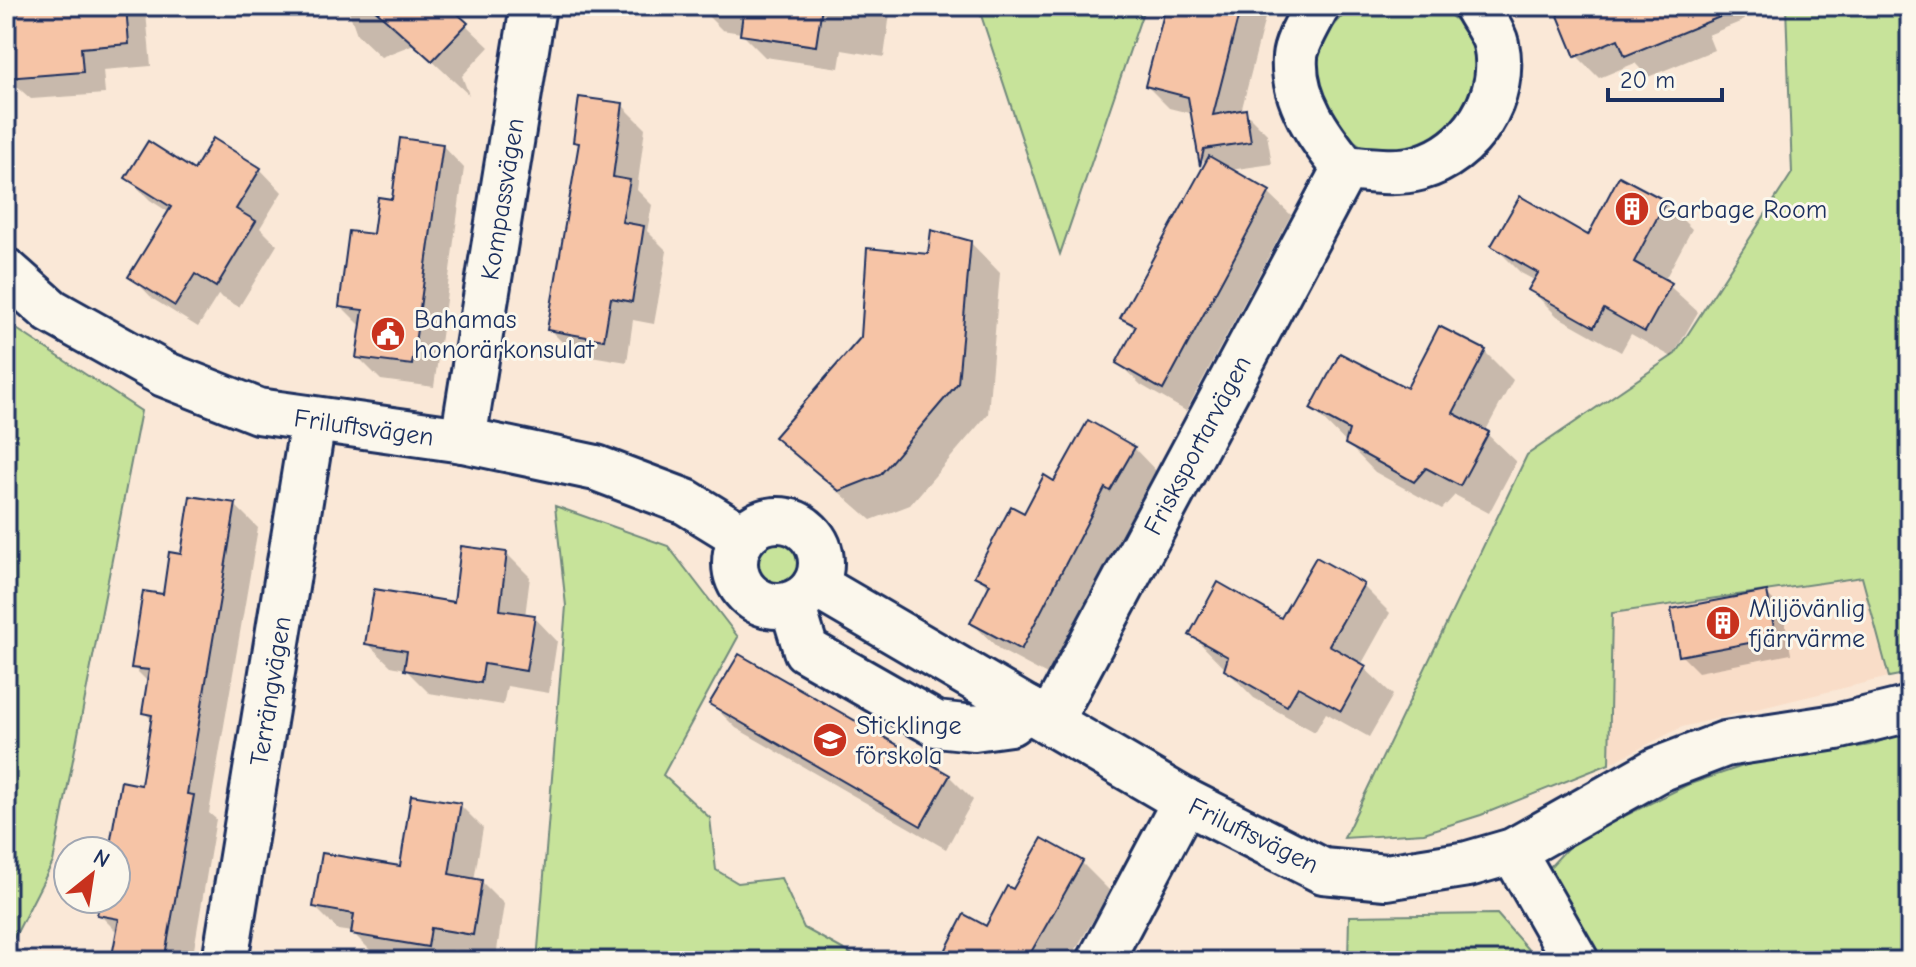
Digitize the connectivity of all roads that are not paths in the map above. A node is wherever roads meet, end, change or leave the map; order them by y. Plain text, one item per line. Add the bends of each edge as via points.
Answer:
1 (533, 6) edge
2 (1317, 6) edge
3 (1476, 6) edge
4 (1345, 168) junction
5 (6, 271) edge
6 (313, 421) junction
7 (463, 440) junction
8 (743, 537) junction
9 (804, 594) junction
10 (1910, 709) edge
11 (1039, 715) junction
12 (1185, 801) junction
13 (1513, 851) junction
14 (225, 961) edge
15 (1100, 961) edge
16 (1576, 961) edge

1 - 7 street, Kompassvägen
2 - 4 street via 1295,56 1302,102 1320,138
3 - 4 street via 1496,43 1498,86 1484,118 1455,152 1418,168
4 - 11 street, Frisksportarvägen
5 - 6 street, Friluftsvägen via 51,311 164,374 258,411
6 - 7 street, Friluftsvägen
6 - 14 street, Terrängvägen
7 - 8 street, Friluftsvägen via 596,468 686,502
8 - 9 street via 734,560 740,585 757,601 768,606
8 - 9 street via 766,521 794,522 806,529 820,551 820,574
9 - 11 street, Friluftsvägen
9 - 11 street via 806,650 936,724 974,728
10 - 13 street, Friluftsvägen via 1725,744 1657,770
11 - 12 street, Friluftsvägen
12 - 13 street, Friluftsvägen via 1323,871 1386,877
12 - 15 street
13 - 16 street

